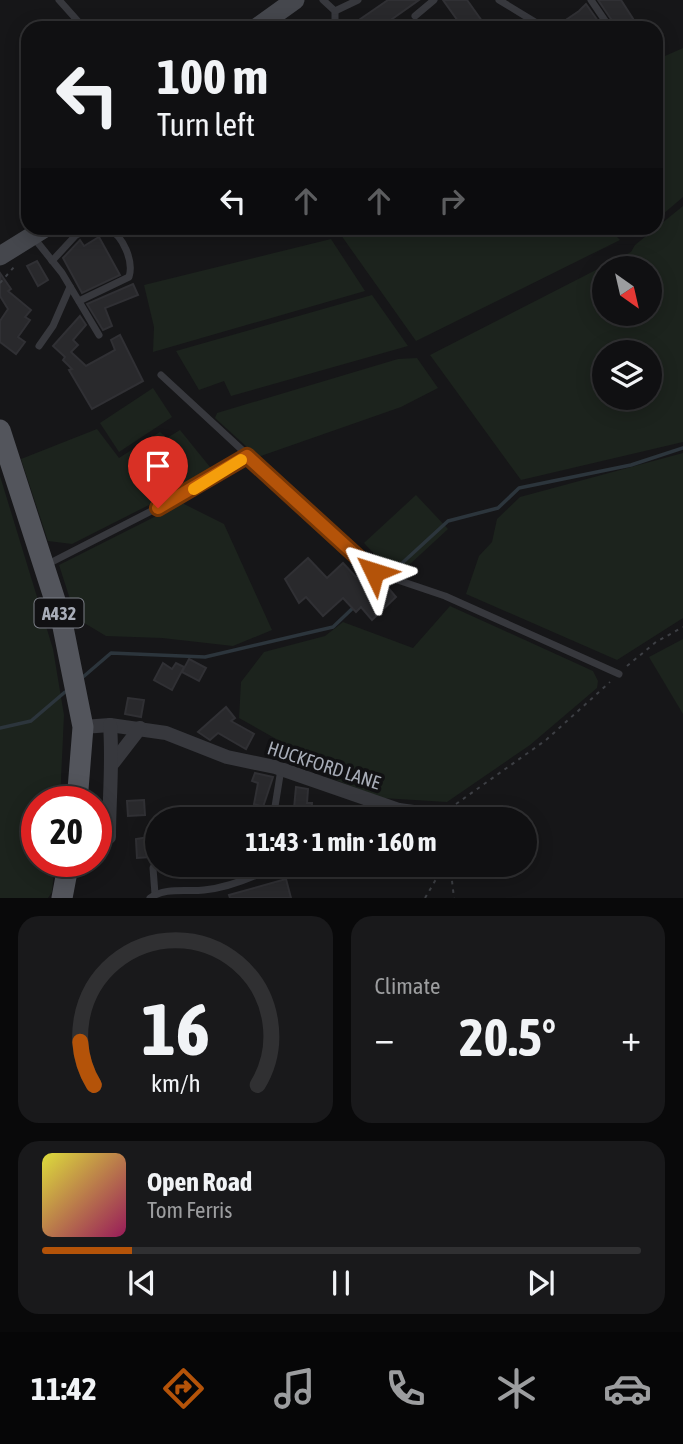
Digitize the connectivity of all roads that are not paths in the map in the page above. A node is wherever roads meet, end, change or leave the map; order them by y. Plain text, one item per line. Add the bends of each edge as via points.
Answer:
1 (59, 0) edge
2 (295, 0) edge
3 (323, 0) edge
4 (358, 0) edge
5 (435, 0) edge
6 (499, 0) edge
7 (591, 0) edge
8 (335, 11) junction
9 (415, 16) dead end
10 (78, 21) edge
11 (266, 21) edge
12 (335, 21) edge
13 (533, 21) edge
14 (605, 21) edge
15 (34, 235) edge
16 (42, 235) edge
17 (76, 235) edge
18 (116, 235) edge
19 (0, 256) edge
20 (52, 261) junction
21 (70, 287) junction
22 (79, 301) junction
23 (99, 335) dead end
24 (39, 346) dead end
25 (161, 375) dead end
26 (0, 430) edge
27 (247, 456) junction
28 (44, 566) junction
29 (619, 674) road end
30 (110, 725) junction
31 (82, 727) junction
32 (140, 728) junction
33 (113, 763) junction
34 (281, 769) junction
35 (77, 786) edge
36 (110, 786) edge
37 (275, 807) edge
38 (390, 807) edge
39 (66, 877) edge
40 (153, 877) edge
41 (253, 877) edge
42 (153, 896) edge
43 (62, 898) edge

1 - 10 lane
2 - 11 street
3 - 8 lane
4 - 8 lane
5 - 9 lane
6 - 13 lane
7 - 14 lane
8 - 12 lane
15 - 19 street
16 - 20 lane
17 - 20 lane
18 - 22 lane via 128,256 129,277
20 - 21 lane
21 - 22 lane
21 - 24 lane
22 - 23 lane
25 - 27 lane
26 - 28 main road, A432
27 - 28 lane via 204,484
27 - 29 lane via 374,572 445,596
28 - 31 main road, A432 via 62,622
30 - 31 street, HUCKFORD LANE
30 - 32 street, HUCKFORD LANE
30 - 33 street
31 - 35 main road, A432
32 - 33 street
32 - 34 street, HUCKFORD LANE via 227,757
33 - 36 street
34 - 37 lane
34 - 38 street, HUCKFORD LANE
39 - 43 main road
40 - 42 lane
41 - 42 lane

